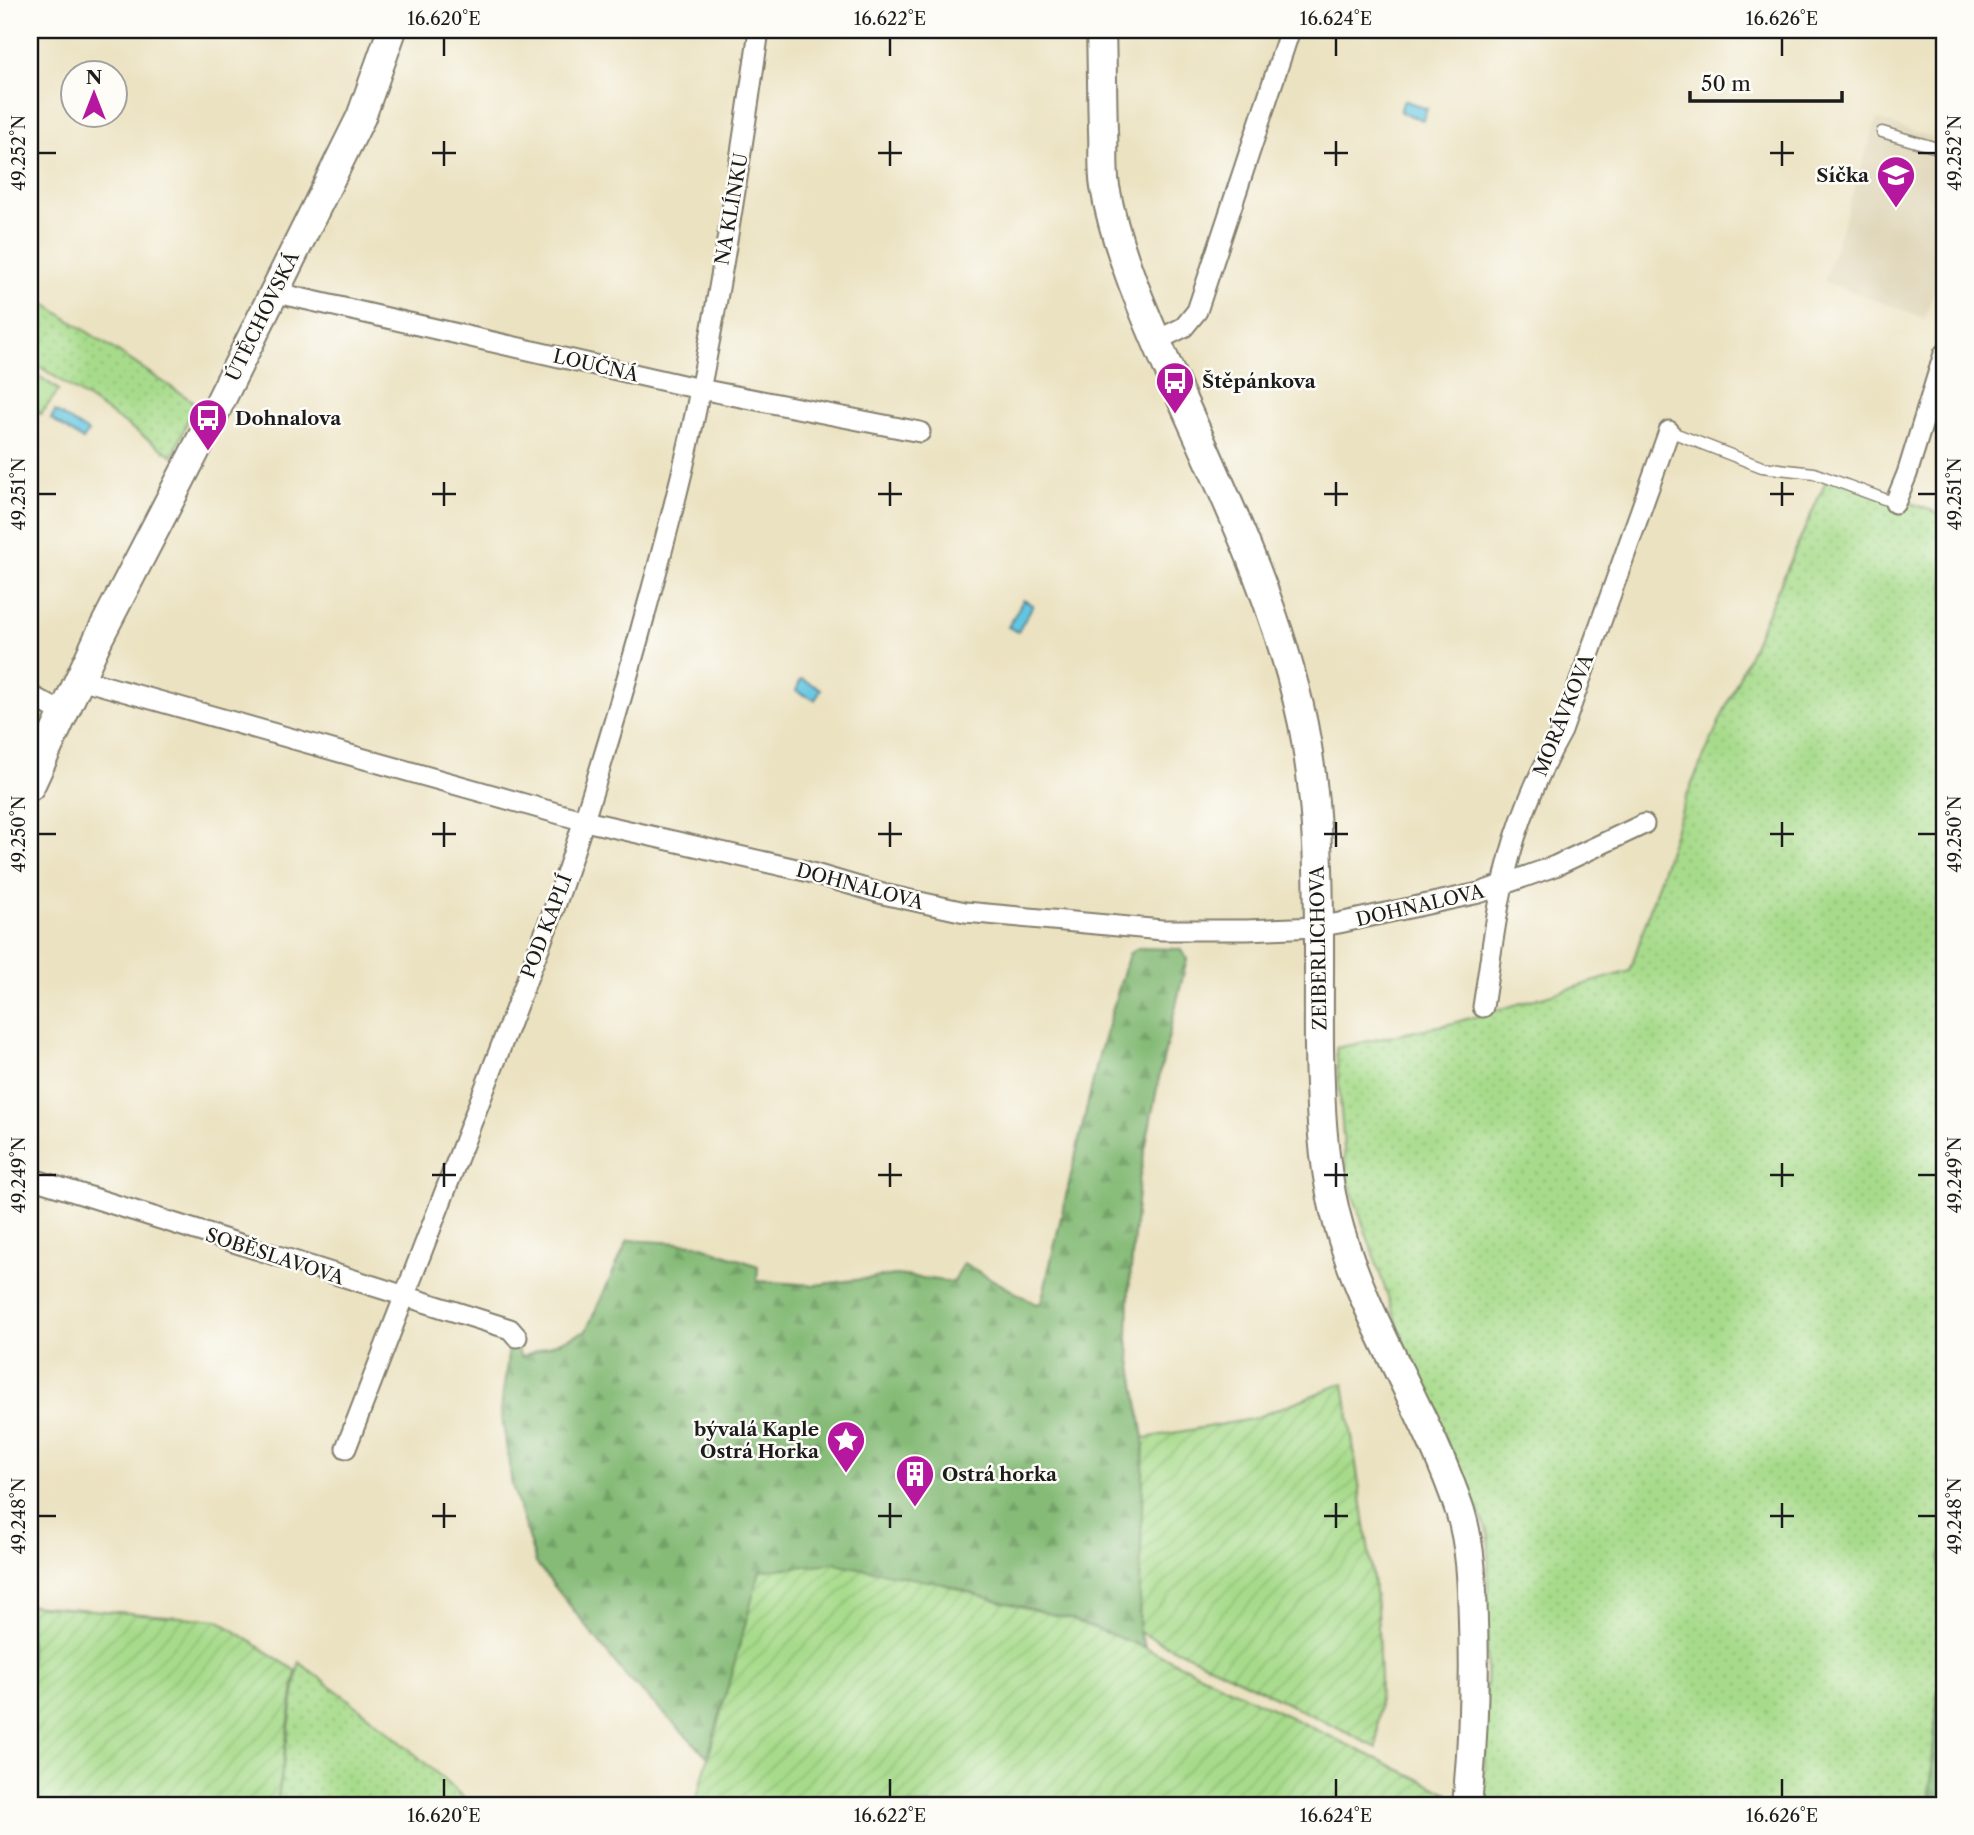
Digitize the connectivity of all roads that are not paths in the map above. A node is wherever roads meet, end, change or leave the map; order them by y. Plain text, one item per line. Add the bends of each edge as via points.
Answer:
1 (392, 30) edge
2 (759, 30) edge
3 (1101, 30) edge
4 (1290, 30) edge
5 (1882, 131) dead end
6 (1944, 150) edge
7 (273, 292) junction
8 (1156, 341) junction
9 (1944, 354) edge
10 (701, 389) junction
11 (1669, 431) joint
12 (920, 432) dead end
13 (1895, 503) joint
14 (80, 680) junction
15 (30, 695) edge
16 (65, 713) junction
17 (30, 786) edge
18 (585, 821) junction
19 (1644, 824) dead end
20 (1503, 885) junction
21 (1317, 927) junction
22 (1483, 1007) dead end
23 (30, 1178) edge
24 (403, 1297) junction
25 (517, 1337) dead end
26 (346, 1448) dead end
27 (1467, 1805) edge

1 - 7 street, ÚTĚCHOVSKÁ via 361,117
2 - 10 street, NA KLÍNKU
3 - 8 street, ZEIBERLICHOVA via 1105,185 1125,259
4 - 8 street via 1197,311 1184,327
5 - 6 lane
7 - 10 street, LOUČNÁ
7 - 14 street, ÚTĚCHOVSKÁ
8 - 21 street, ZEIBERLICHOVA via 1252,559 1282,644 1307,746 1314,804
9 - 13 street
10 - 12 street, LOUČNÁ
10 - 18 street, POD KAPLÍ via 655,577
11 - 13 lane via 1762,467 1814,473
11 - 20 street, MORÁVKOVA via 1562,731 1520,825
14 - 16 street, ÚTĚCHOVSKÁ
14 - 18 street, DOHNALOVA
15 - 16 street
16 - 17 street, ÚTĚCHOVSKÁ
18 - 21 street, DOHNALOVA via 965,912 1162,930
18 - 24 street, POD KAPLÍ
19 - 20 street, DOHNALOVA
20 - 21 street, DOHNALOVA via 1454,900
20 - 22 street, MORÁVKOVA
21 - 27 street, ZEIBERLICHOVA via 1324,1145 1335,1214 1354,1274 1460,1511 1467,1540 1475,1672
23 - 24 street, SOBĚSLAVOVA
24 - 25 street, SOBĚSLAVOVA via 510,1329
24 - 26 street, POD KAPLÍ

